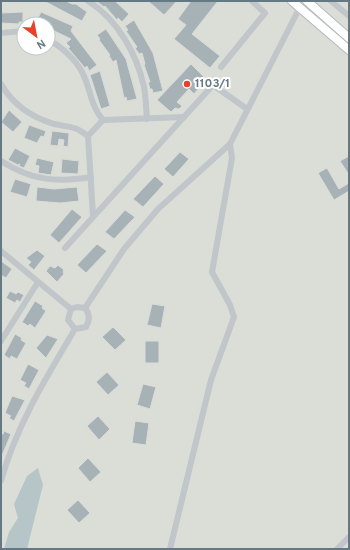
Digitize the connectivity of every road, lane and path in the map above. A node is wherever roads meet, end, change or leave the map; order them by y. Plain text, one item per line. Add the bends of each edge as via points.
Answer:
1 (88, 1) edge
2 (252, 1) edge
3 (292, 1) edge
4 (307, 1) edge
5 (331, 1) edge
6 (300, 7) junction
7 (349, 16) edge
8 (16, 32) edge
9 (1, 33) edge
10 (349, 38) edge
11 (56, 45) edge
12 (349, 50) edge
13 (221, 67) dead end
14 (1, 84) edge
15 (247, 109) junction
16 (184, 117) junction
17 (147, 119) junction
18 (103, 120) junction
19 (88, 136) junction
20 (230, 144) junction
21 (1, 161) edge
22 (91, 177) junction
23 (94, 216) junction
24 (64, 248) dead end
25 (1, 251) edge
26 (38, 282) junction
27 (85, 308) junction
28 (70, 309) junction
29 (75, 330) junction
30 (1, 342) edge
31 (1, 481) edge
32 (349, 537) edge
33 (170, 549) edge
34 (337, 549) edge

1 - 17 street via 117,27 132,51 144,88
2 - 13 street via 266,13
3 - 6 main road
4 - 10 main road
5 - 7 street
6 - 12 main road
6 - 15 street
8 - 9 street
11 - 18 street via 82,71 95,111
14 - 19 street via 8,96 37,118 75,127
15 - 16 street via 213,85
15 - 20 street
16 - 17 street
16 - 23 street
17 - 18 street
18 - 19 street
19 - 22 street
20 - 27 street via 158,209 124,249
20 - 33 street via 232,158 212,272 234,317 211,380
21 - 22 street via 20,172 40,178 58,181
22 - 23 street
23 - 24 street
25 - 26 street
26 - 28 street
26 - 30 street
27 - 28 street via 77,306
27 - 29 street via 89,314 89,322 86,327
28 - 29 street via 68,320
29 - 31 street via 39,390 17,436
32 - 34 street

